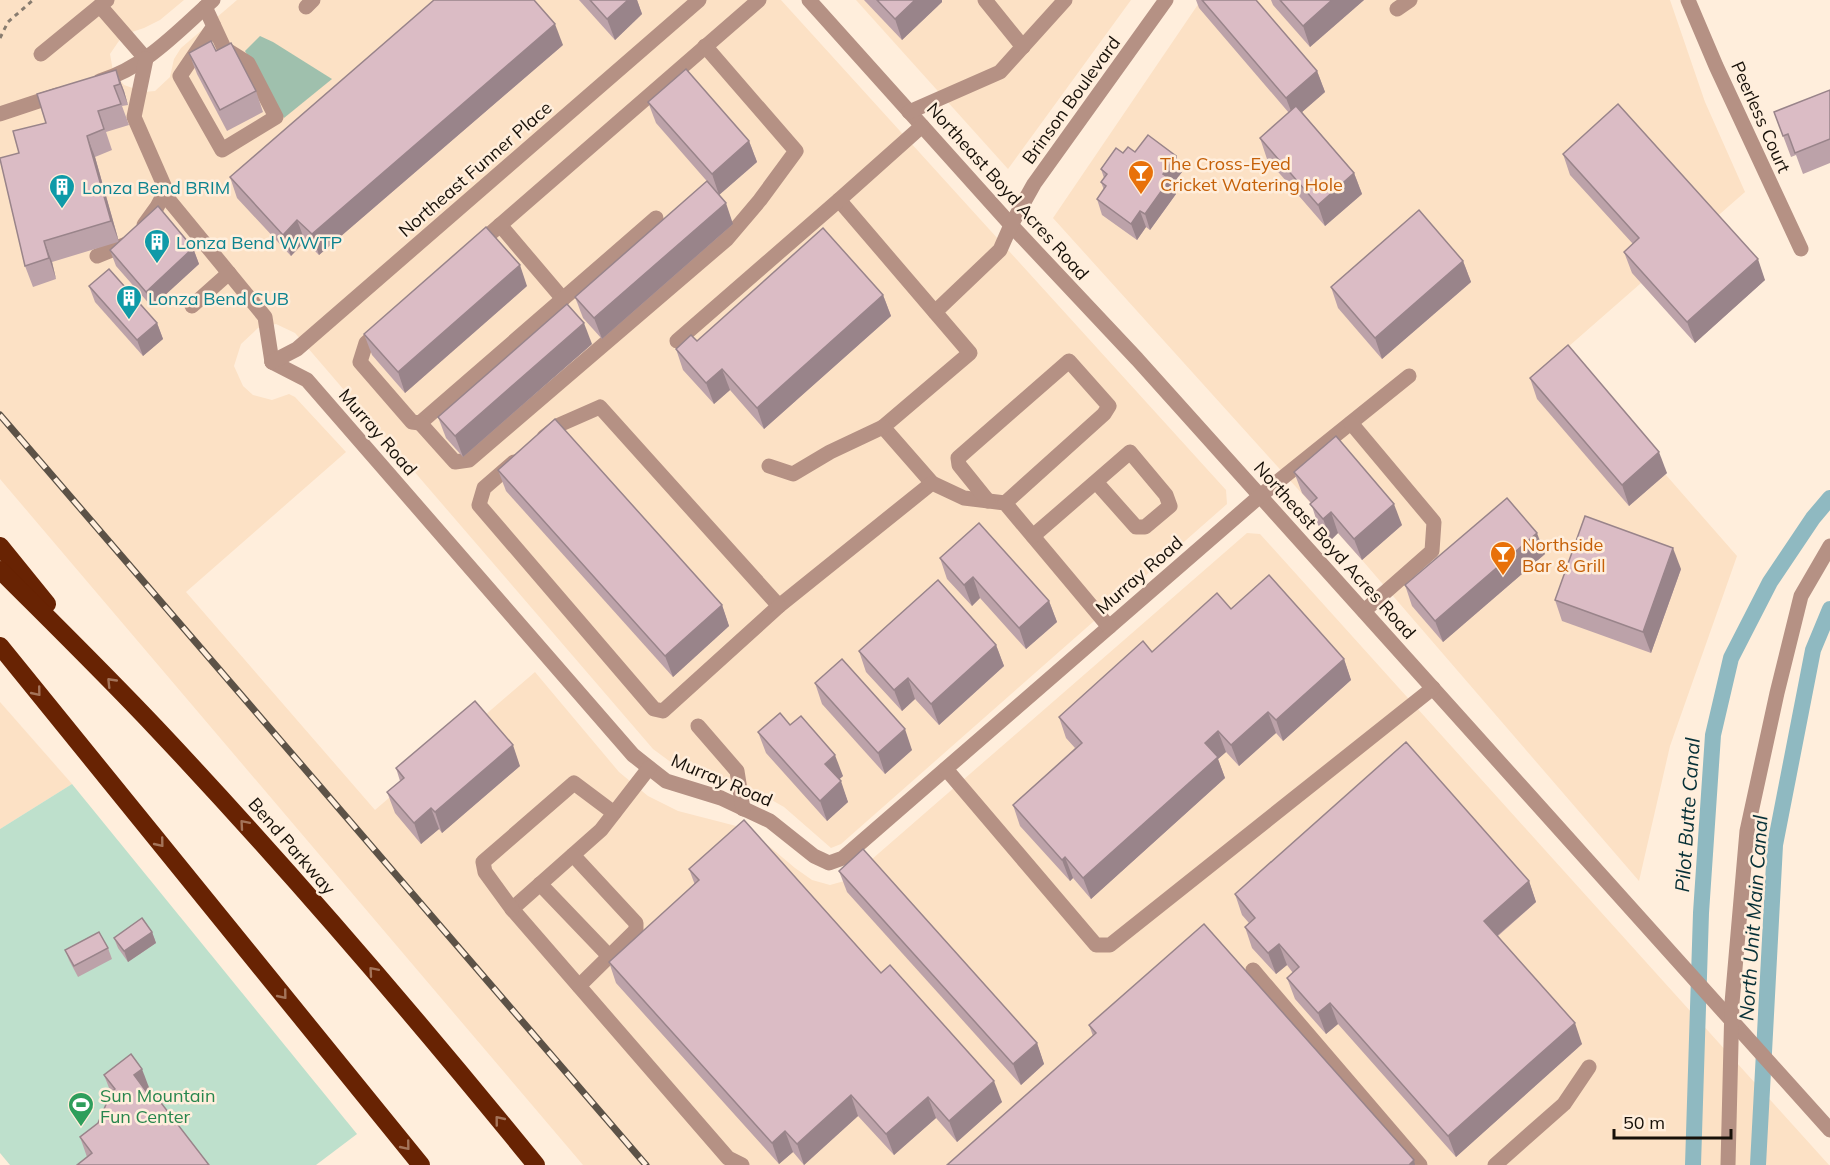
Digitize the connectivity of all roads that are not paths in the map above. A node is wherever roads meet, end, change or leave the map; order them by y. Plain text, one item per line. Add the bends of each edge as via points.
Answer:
1 (699, 0) edge
2 (759, 0) edge
3 (809, 0) edge
4 (985, 0) edge
5 (1065, 0) edge
6 (1166, 0) edge
7 (1410, 0) edge
8 (1688, 0) edge
9 (104, 3) edge
10 (209, 4) edge
11 (1397, 9) dead end
12 (214, 26) junction
13 (705, 46) junction
14 (1023, 47) junction
15 (41, 54) dead end
16 (146, 59) junction
17 (87, 85) edge
18 (66, 92) edge
19 (909, 111) junction
20 (0, 114) edge
21 (922, 126) junction
22 (164, 194) junction
23 (839, 200) junction
24 (656, 218) dead end
25 (500, 225) junction
26 (1011, 225) junction
27 (1802, 249) dead end
28 (97, 256) dead end
29 (464, 256) edge
30 (229, 273) junction
31 (563, 299) junction
32 (192, 306) dead end
33 (935, 312) junction
34 (393, 319) edge
35 (677, 340) dead end
36 (272, 362) junction
37 (1409, 376) dead end
38 (420, 423) junction
39 (1351, 423) junction
40 (883, 427) junction
41 (769, 466) dead end
42 (1096, 482) junction
43 (932, 483) junction
44 (1260, 496) junction
45 (988, 501) junction
46 (1005, 503) junction
47 (1033, 536) junction
48 (0, 546) edge
49 (1830, 546) edge
50 (0, 570) edge
51 (779, 606) junction
52 (1364, 611) junction
53 (1109, 627) junction
54 (0, 646) edge
55 (83, 654) junction
56 (1433, 688) junction
57 (698, 726) dead end
58 (649, 768) junction
59 (946, 769) junction
60 (743, 809) junction
61 (614, 813) junction
62 (573, 855) junction
63 (540, 884) junction
64 (512, 909) junction
65 (609, 956) junction
66 (1253, 970) dead end
67 (579, 986) junction
68 (1732, 1020) junction
69 (1589, 1067) dead end
70 (1830, 1130) edge
71 (421, 1165) edge
72 (536, 1165) edge
73 (742, 1165) edge
74 (1420, 1165) edge
75 (1495, 1165) edge
76 (1728, 1165) edge

1 - 36 street, Northeast Funner Place via 297,349
2 - 13 street
3 - 19 street, Northeast Boyd Acres Road
4 - 14 street
5 - 14 street
6 - 26 street, Brinson Boulevard via 1034,184
7 - 11 street
8 - 27 street, Peerless Court
9 - 15 street
9 - 16 street
10 - 12 street
10 - 16 street
12 - 12 street via 225,48 248,63 276,117 222,150 180,76
13 - 25 street
13 - 38 street via 796,151 760,200 727,239 469,460 455,462
14 - 19 street via 1000,72
16 - 17 street via 119,75
16 - 22 street via 134,117 166,190
18 - 20 street
19 - 21 street, Northeast Boyd Acres Road
21 - 23 street
21 - 26 street, Northeast Boyd Acres Road
22 - 28 street via 131,243
22 - 30 street
23 - 33 street
23 - 35 street
24 - 31 street
25 - 29 street
25 - 31 street
26 - 33 street, Brinson Boulevard via 999,250
26 - 44 street, Northeast Boyd Acres Road
30 - 32 street
30 - 36 street via 265,316
31 - 38 street
33 - 40 street via 970,353
34 - 38 street via 366,343 360,362 412,423
36 - 58 street, Murray Road via 307,380 633,755
37 - 39 street, Murray Road
39 - 44 street, Murray Road
39 - 52 street via 1434,522 1432,551
40 - 41 street via 793,474
40 - 43 street
42 - 42 street via 1136,527 1145,527 1170,506 1166,495 1130,452
42 - 47 street
43 - 45 street via 964,498
43 - 51 street
44 - 52 street, Northeast Boyd Acres Road
44 - 53 street, Murray Road
45 - 46 street
45 - 46 street via 958,465 958,458 1069,361 1109,406
46 - 47 street
47 - 53 street
48 - 55 highway
49 - 68 street via 1801,596 1747,831
50 - 55 highway, Bend Parkway
51 - 51 street via 663,711 654,710 479,505 484,488 559,424 600,407
52 - 56 street, Northeast Boyd Acres Road
53 - 59 street, Murray Road
54 -> 71 highway
72 -> 55 highway, Bend Parkway via 232,810
56 - 59 street via 1110,945 1096,945
56 - 68 street, Northeast Boyd Acres Road
57 - 60 street via 737,771
58 - 60 street, Murray Road via 666,782 721,798
58 - 61 street
59 - 60 street, Murray Road via 843,858 830,863 814,856 770,821
61 - 62 street
61 - 64 street via 574,783 483,862 484,872
62 - 63 street
62 - 65 street via 636,923 636,930
63 - 64 street
63 - 65 street
64 - 67 street
65 - 67 street
66 - 74 street
67 - 73 street via 728,1158
68 - 70 street, Northeast Boyd Acres Road
68 - 76 street
69 - 75 street via 1564,1104

